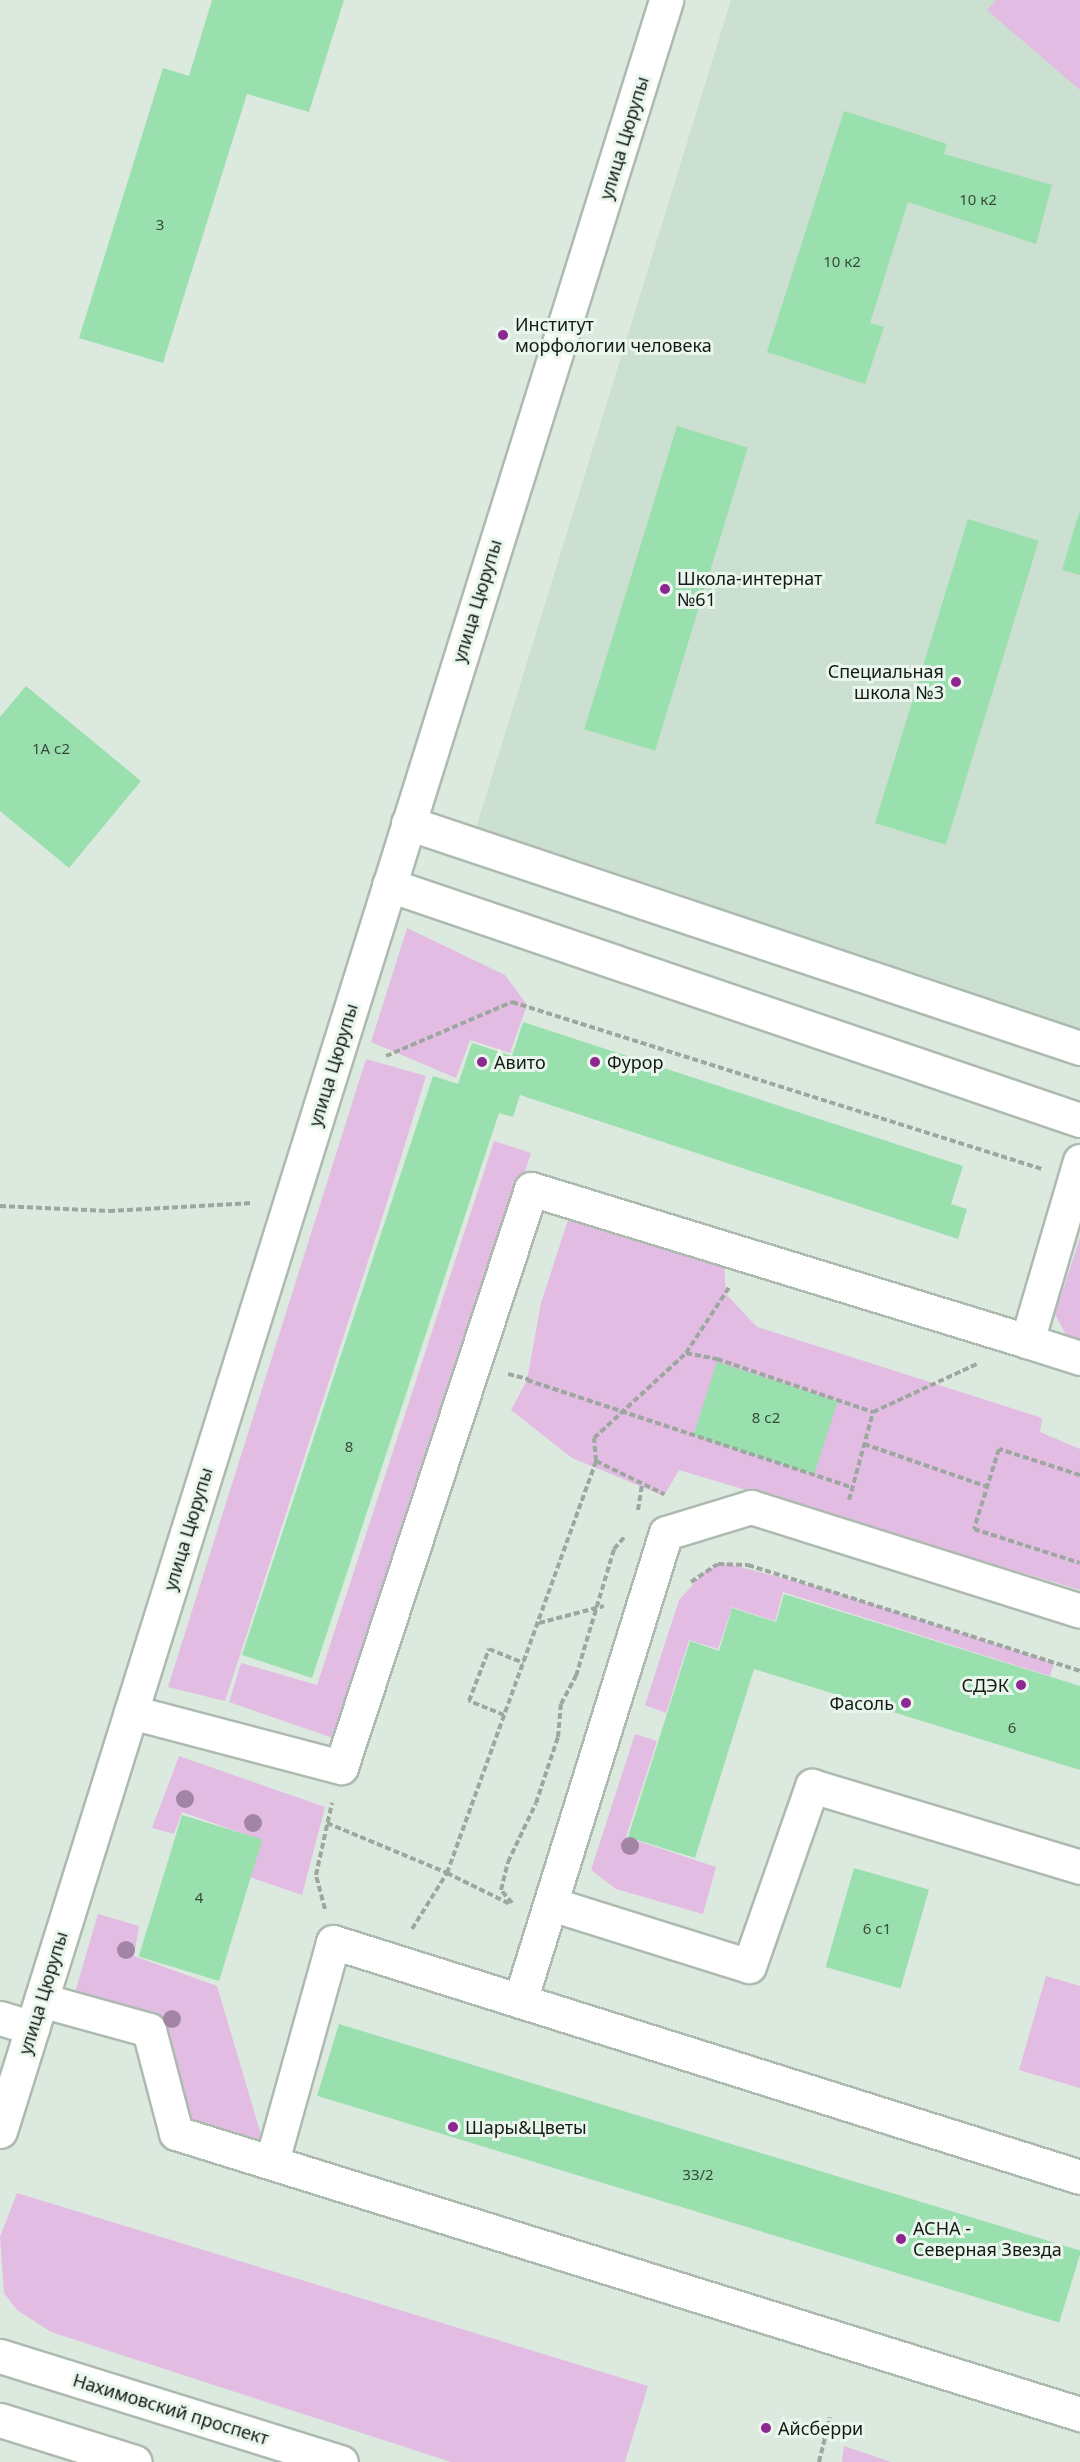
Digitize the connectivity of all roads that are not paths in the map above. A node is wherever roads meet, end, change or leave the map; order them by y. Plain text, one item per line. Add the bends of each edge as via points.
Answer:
1 (666, 0) edge
2 (408, 823) junction
3 (389, 885) junction
4 (1080, 1048) edge
5 (1080, 1120) edge
6 (1065, 1166) edge
7 (1027, 1341) junction
8 (1080, 1358) edge
9 (1080, 1611) edge
10 (131, 1712) junction
11 (1080, 1867) edge
12 (550, 1904) junction
13 (520, 2001) junction
14 (37, 2014) junction
15 (0, 2018) edge
16 (0, 2131) edge
17 (272, 2161) junction
18 (1080, 2177) edge
19 (0, 2356) edge
20 (1080, 2414) edge
21 (0, 2420) edge
22 (135, 2462) edge
23 (341, 2462) edge

1 - 2 street, улица Цюрупы
2 - 3 street, улица Цюрупы
2 - 4 street
3 - 5 street
3 - 10 street, улица Цюрупы
6 - 7 street
7 - 8 street
7 - 10 street via 531,1189 341,1767
9 - 12 street via 751,1507 666,1533
10 - 14 street, улица Цюрупы
11 - 12 street via 812,1786 749,1966
12 - 13 street
13 - 17 street via 333,1942
13 - 18 street
14 - 15 street
14 - 16 street, улица Цюрупы
14 - 17 street via 149,2030 176,2133
17 - 20 street
19 - 23 street, Нахимовский проспект
21 - 22 street

